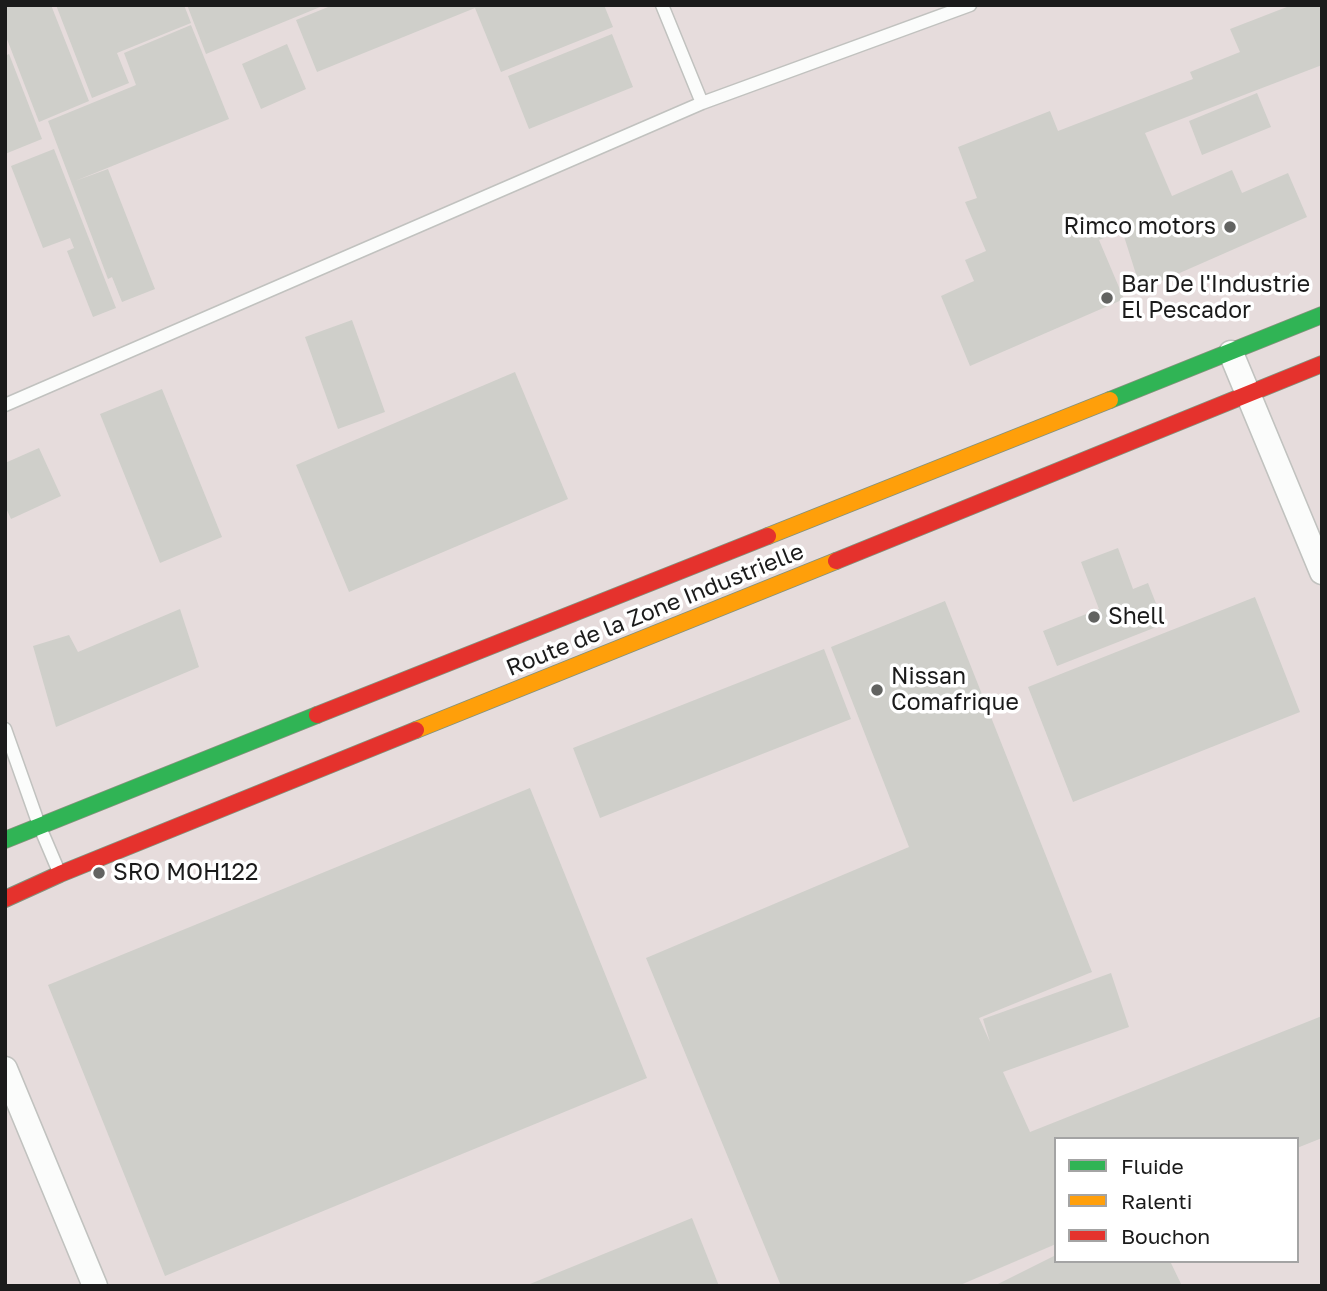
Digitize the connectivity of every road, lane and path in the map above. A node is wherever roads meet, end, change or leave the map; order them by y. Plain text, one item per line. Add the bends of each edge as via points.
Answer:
1 (662, 5) edge
2 (970, 5) edge
3 (702, 103) junction
4 (1322, 315) edge
5 (1231, 352) junction
6 (1322, 364) edge
7 (1248, 395) junction
8 (5, 405) edge
9 (1322, 572) edge
10 (5, 729) edge
11 (39, 825) junction
12 (5, 840) edge
13 (60, 874) junction
14 (5, 899) edge
15 (5, 1069) edge
16 (95, 1286) edge

1 - 3 lane
2 - 3 lane
3 - 8 lane
4 - 5 main road, Route de la Zone Industrielle
5 - 7 street
5 - 11 main road, Route de la Zone Industrielle
6 - 7 main road, Route de la Zone Industrielle
7 - 9 street
7 - 13 main road, Route de la Zone Industrielle
10 - 11 lane
11 - 12 main road, Route de la Zone Industrielle
11 - 13 lane
13 - 14 main road, Route de la Zone Industrielle
15 - 16 street

